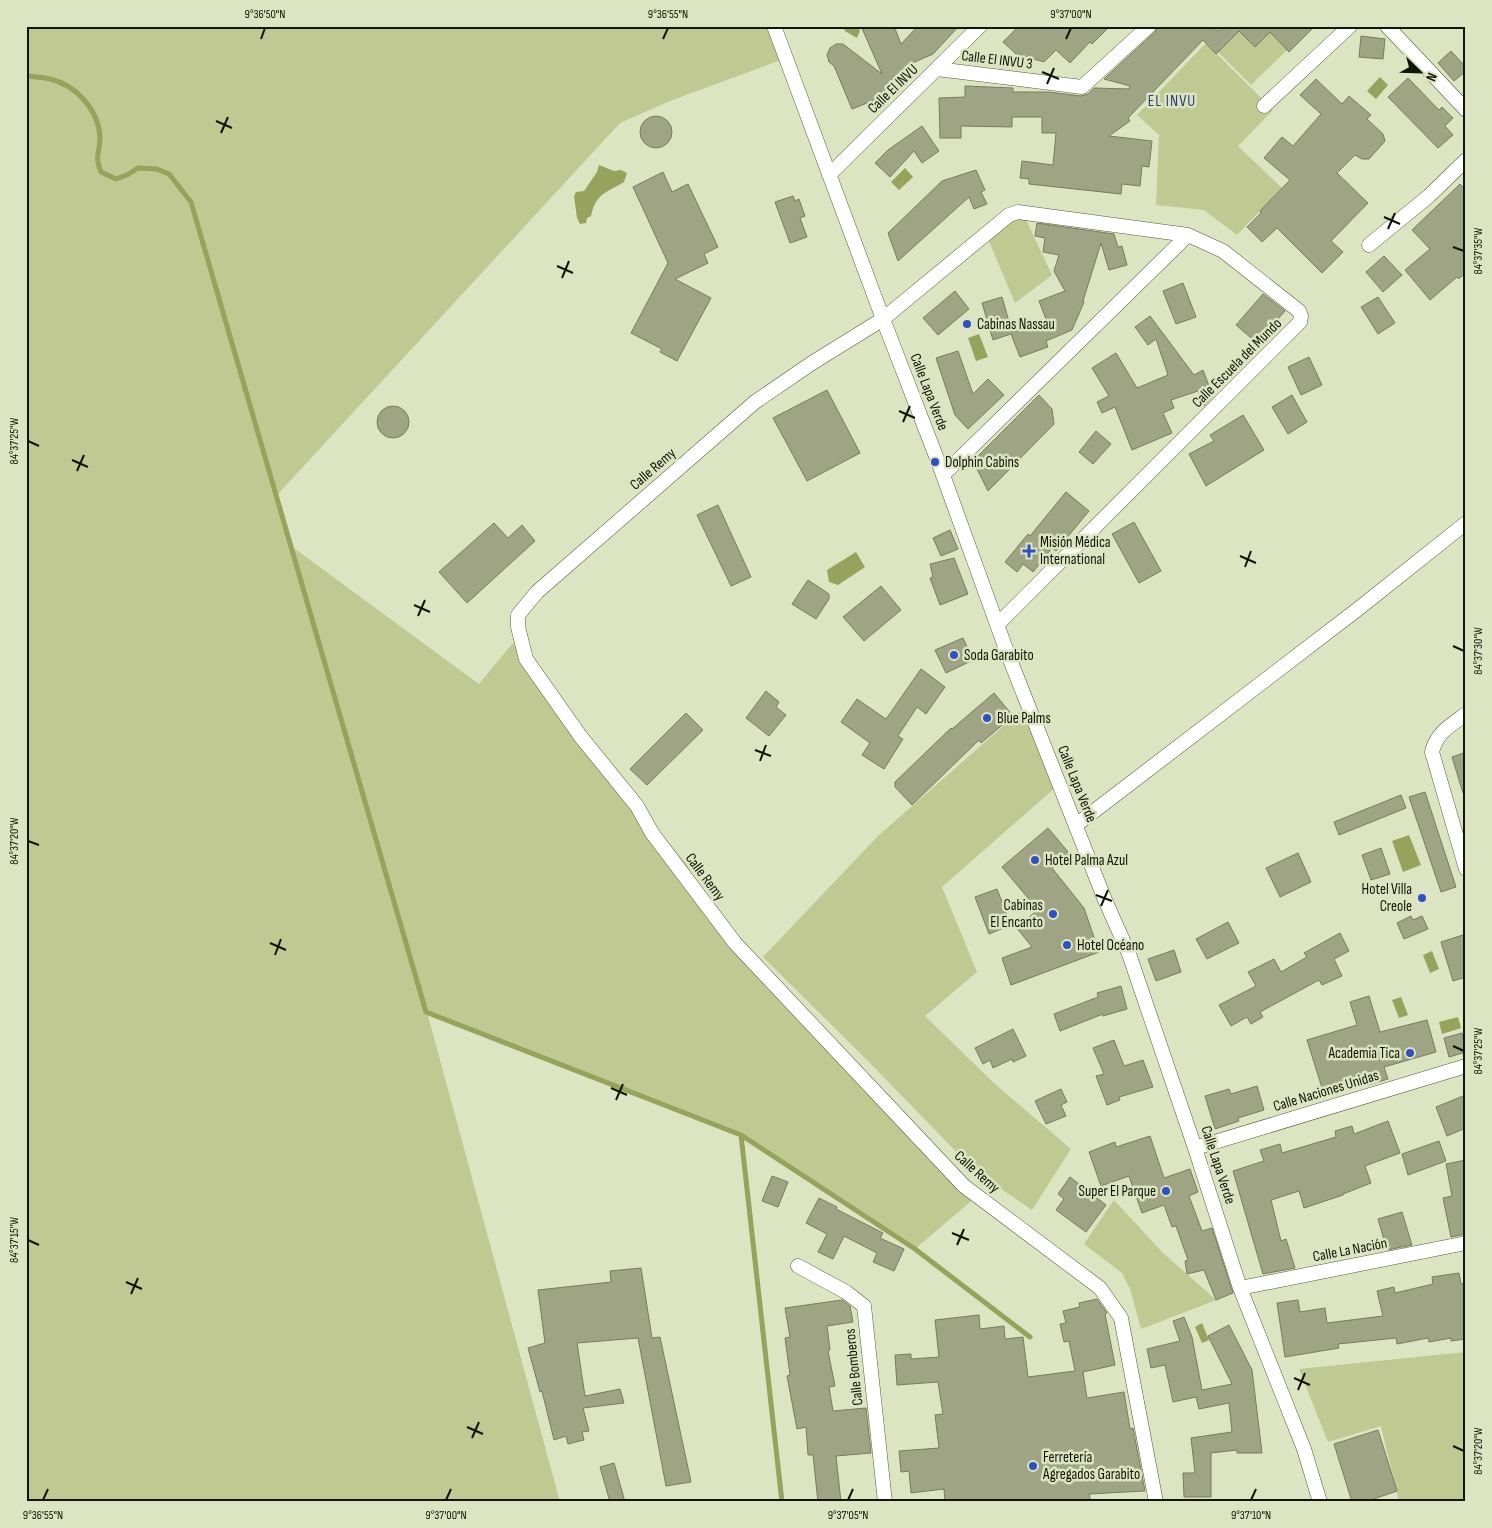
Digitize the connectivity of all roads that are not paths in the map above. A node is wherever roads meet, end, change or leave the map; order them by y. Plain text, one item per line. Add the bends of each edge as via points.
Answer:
1 (774, 26) edge
2 (980, 26) edge
3 (1149, 26) edge
4 (1350, 26) edge
5 (1387, 26) edge
6 (937, 70) junction
7 (1264, 106) dead end
8 (1466, 110) edge
9 (1466, 160) edge
10 (829, 175) junction
11 (1188, 235) junction
12 (1369, 245) dead end
13 (883, 319) junction
14 (943, 475) junction
15 (1466, 524) edge
16 (997, 626) junction
17 (1466, 714) edge
18 (1076, 825) junction
19 (1466, 869) edge
20 (1466, 1066) edge
21 (1195, 1148) junction
22 (1466, 1243) edge
23 (798, 1266) dead end
24 (1240, 1288) junction
25 (885, 1502) edge
26 (1156, 1502) edge
27 (1320, 1502) edge

1 - 10 street, Calle Lapa Verde
2 - 6 street, Calle El INVU
3 - 6 street, Calle El INVU 3 via 1082,87
4 - 7 street
5 - 8 street
6 - 10 street, Calle El INVU
9 - 12 street via 1429,196
10 - 13 street, Calle Lapa Verde
11 - 13 street, Calle Escuela del Mundo via 1018,212 1001,221
11 - 14 street
11 - 16 street, Calle Escuela del Mundo via 1223,251 1266,283 1299,311 1300,322
13 - 14 street, Calle Lapa Verde
13 - 26 street, Calle Remy via 754,402 537,592 518,615 518,627 526,659 735,943 964,1186 1100,1288 1121,1318
14 - 16 street, Calle Lapa Verde
15 - 18 street
16 - 18 street, Calle Lapa Verde
17 - 19 street via 1438,735 1432,752
18 - 21 street, Calle Lapa Verde via 1129,954
20 - 21 street, Calle Naciones Unidas
21 - 24 street, Calle Lapa Verde
22 - 24 street, Calle La Nación
23 - 25 street, Calle Bomberos via 846,1292 864,1306
24 - 27 street, Calle Lapa Verde via 1304,1449

